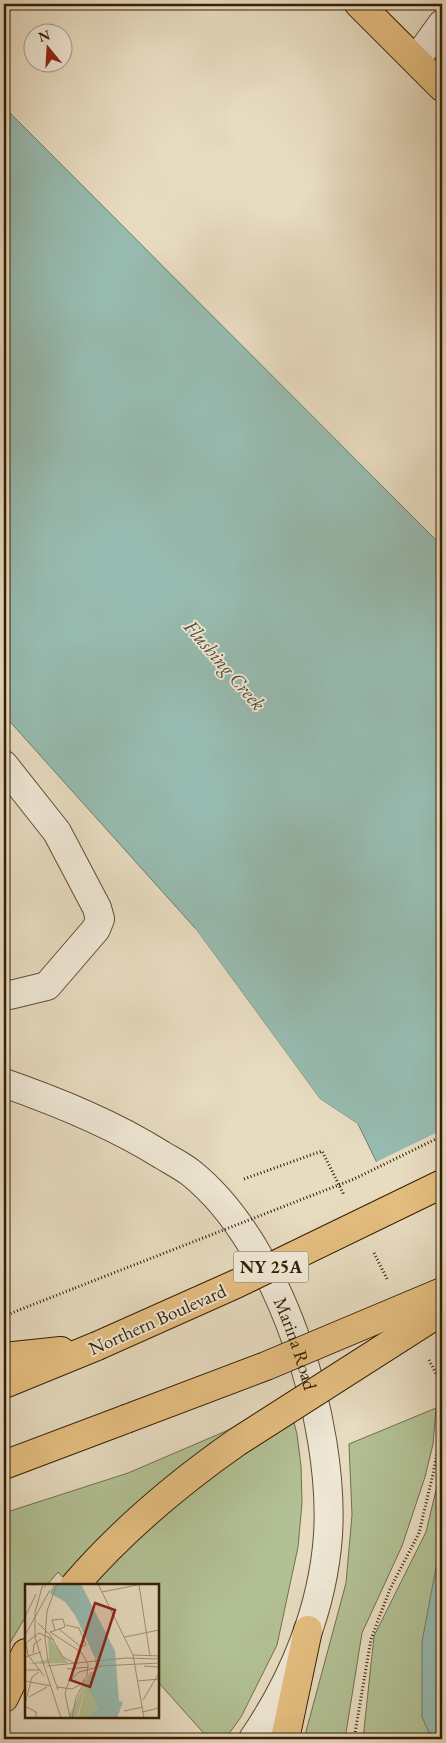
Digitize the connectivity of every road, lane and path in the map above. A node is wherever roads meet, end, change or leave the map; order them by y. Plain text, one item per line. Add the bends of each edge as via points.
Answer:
1 (359, 4) edge
2 (442, 24) edge
3 (416, 60) junction
4 (442, 87) edge
5 (4, 765) edge
6 (6, 997) edge
7 (4, 1083) edge
8 (442, 1136) edge
9 (442, 1184) edge
10 (442, 1292) edge
11 (442, 1311) edge
12 (4, 1316) edge
13 (97, 1346) junction
14 (4, 1357) edge
15 (4, 1384) edge
16 (442, 1426) edge
17 (4, 1465) edge
18 (76, 1584) edge
19 (308, 1630) junction
20 (25, 1655) edge
21 (4, 1698) edge
22 (253, 1739) edge
23 (285, 1739) edge
24 (354, 1739) edge

1 - 3 main road
2 - 3 street
3 - 4 main road
5 - 6 street via 57,832 100,919 96,929 47,986
7 - 19 street, Marina Road via 97,1120 190,1172 222,1204 261,1261 292,1329 309,1380 322,1438 328,1487 328,1535 321,1584
8 - 12 path, bridge via 354,1179
9 - 13 main road, Northern Boulevard / NY 25A, bridge via 236,1284
10 - 17 main road, bridge via 266,1366
11 - 18 main road, bridge via 237,1442 177,1486 141,1516
13 - 14 main road
13 - 15 main road, Northern Boulevard / NY 25A
16 - 24 path via 419,1533 390,1589 371,1639
19 - 22 street, Marina Road via 282,1693
19 - 23 main road
20 - 21 main road

